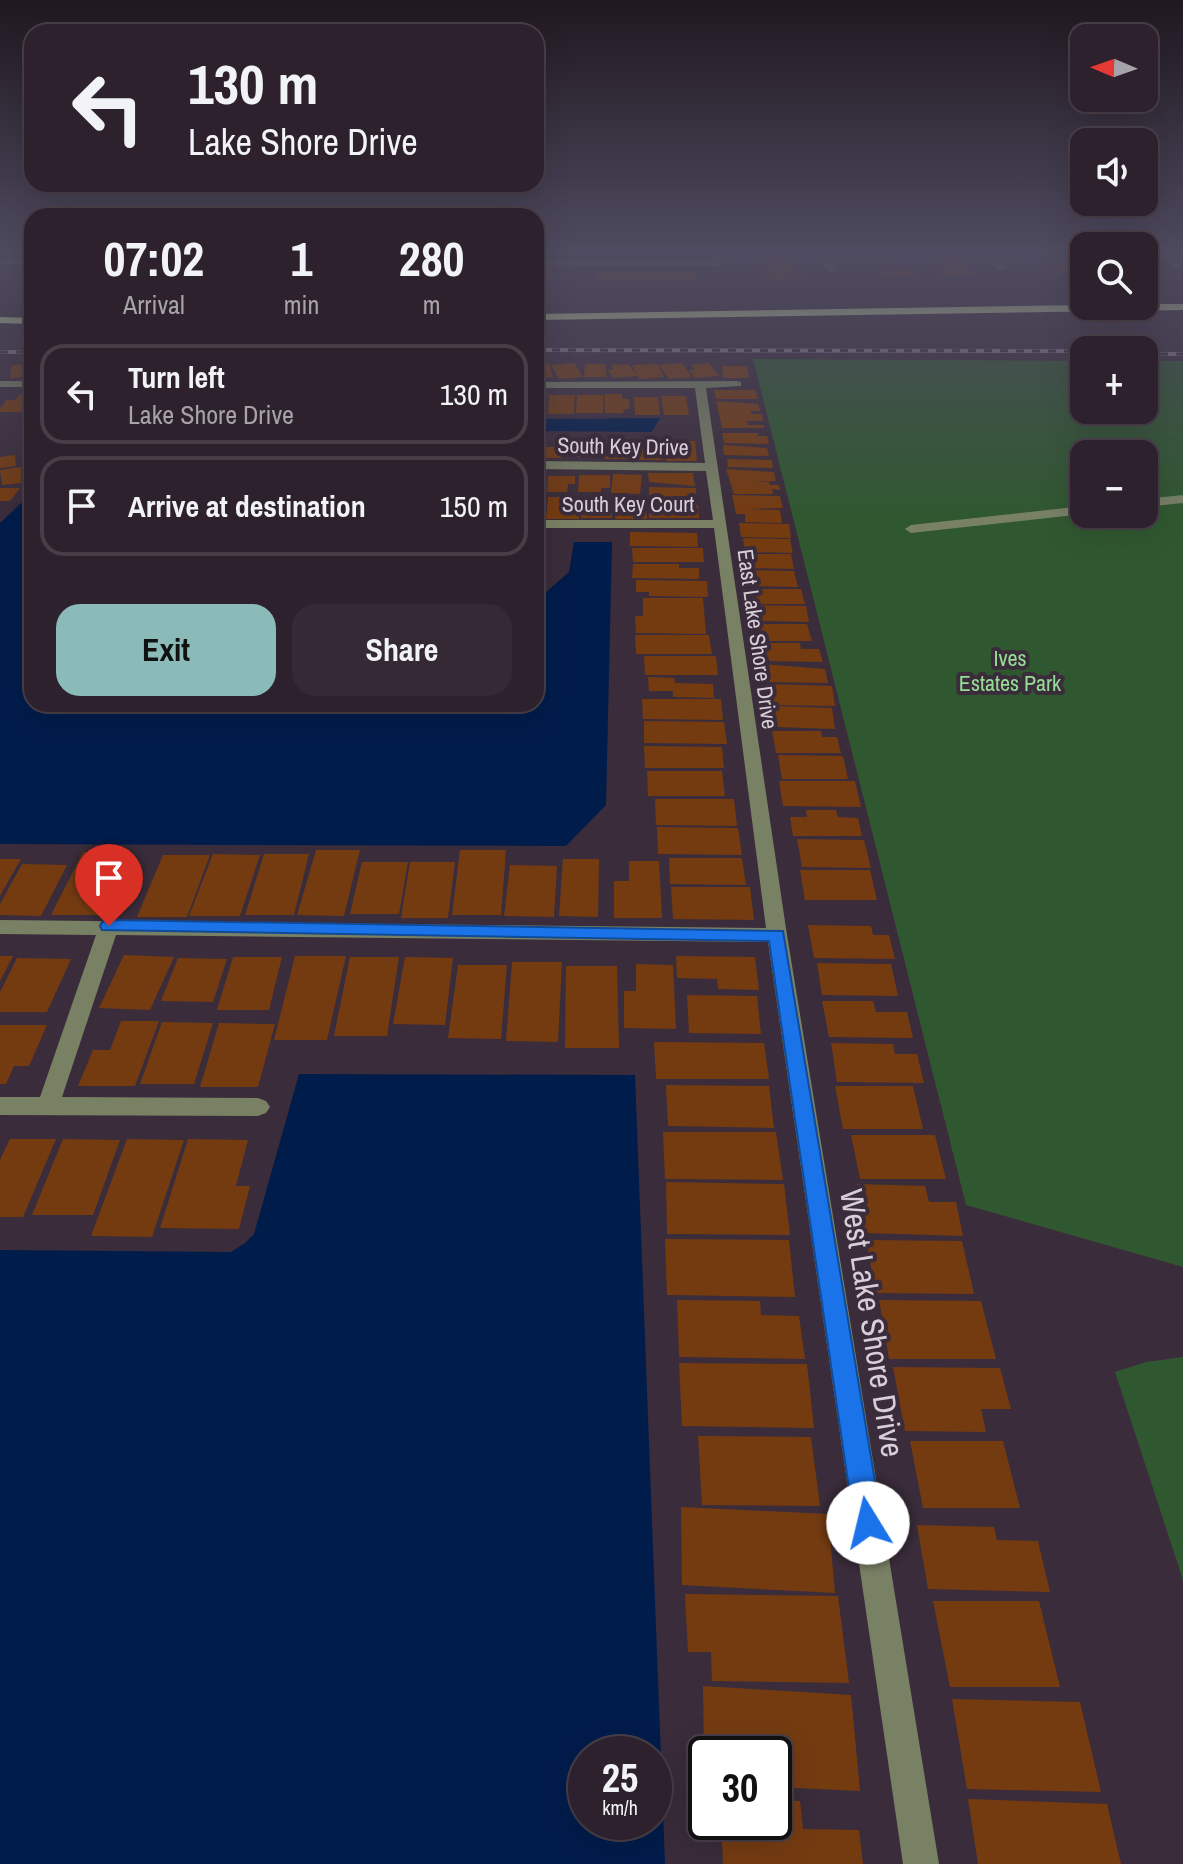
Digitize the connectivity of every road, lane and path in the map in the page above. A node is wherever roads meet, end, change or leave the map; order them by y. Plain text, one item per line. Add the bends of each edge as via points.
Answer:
1 (0, 384) edge
2 (24, 384) edge
3 (737, 384) dead end
4 (544, 385) edge
5 (700, 385) junction
6 (544, 465) edge
7 (710, 467) junction
8 (1183, 499) edge
9 (1158, 502) edge
10 (1070, 512) edge
11 (544, 524) edge
12 (719, 524) junction
13 (911, 529) dead end
14 (109, 926) junction
15 (0, 927) edge
16 (777, 935) junction
17 (0, 1106) edge
18 (48, 1106) junction
19 (258, 1107) dead end
20 (921, 1864) edge

1 - 2 street
3 - 5 street
4 - 5 street
5 - 7 street, East Lake Shore Drive
6 - 7 street, South Key Drive
7 - 12 street, East Lake Shore Drive
8 - 9 street
10 - 13 street
11 - 12 street, South Key Court
12 - 16 street, East Lake Shore Drive
14 - 15 street
14 - 16 street
14 - 18 street
16 - 20 street, West Lake Shore Drive
17 - 18 street
18 - 19 street

